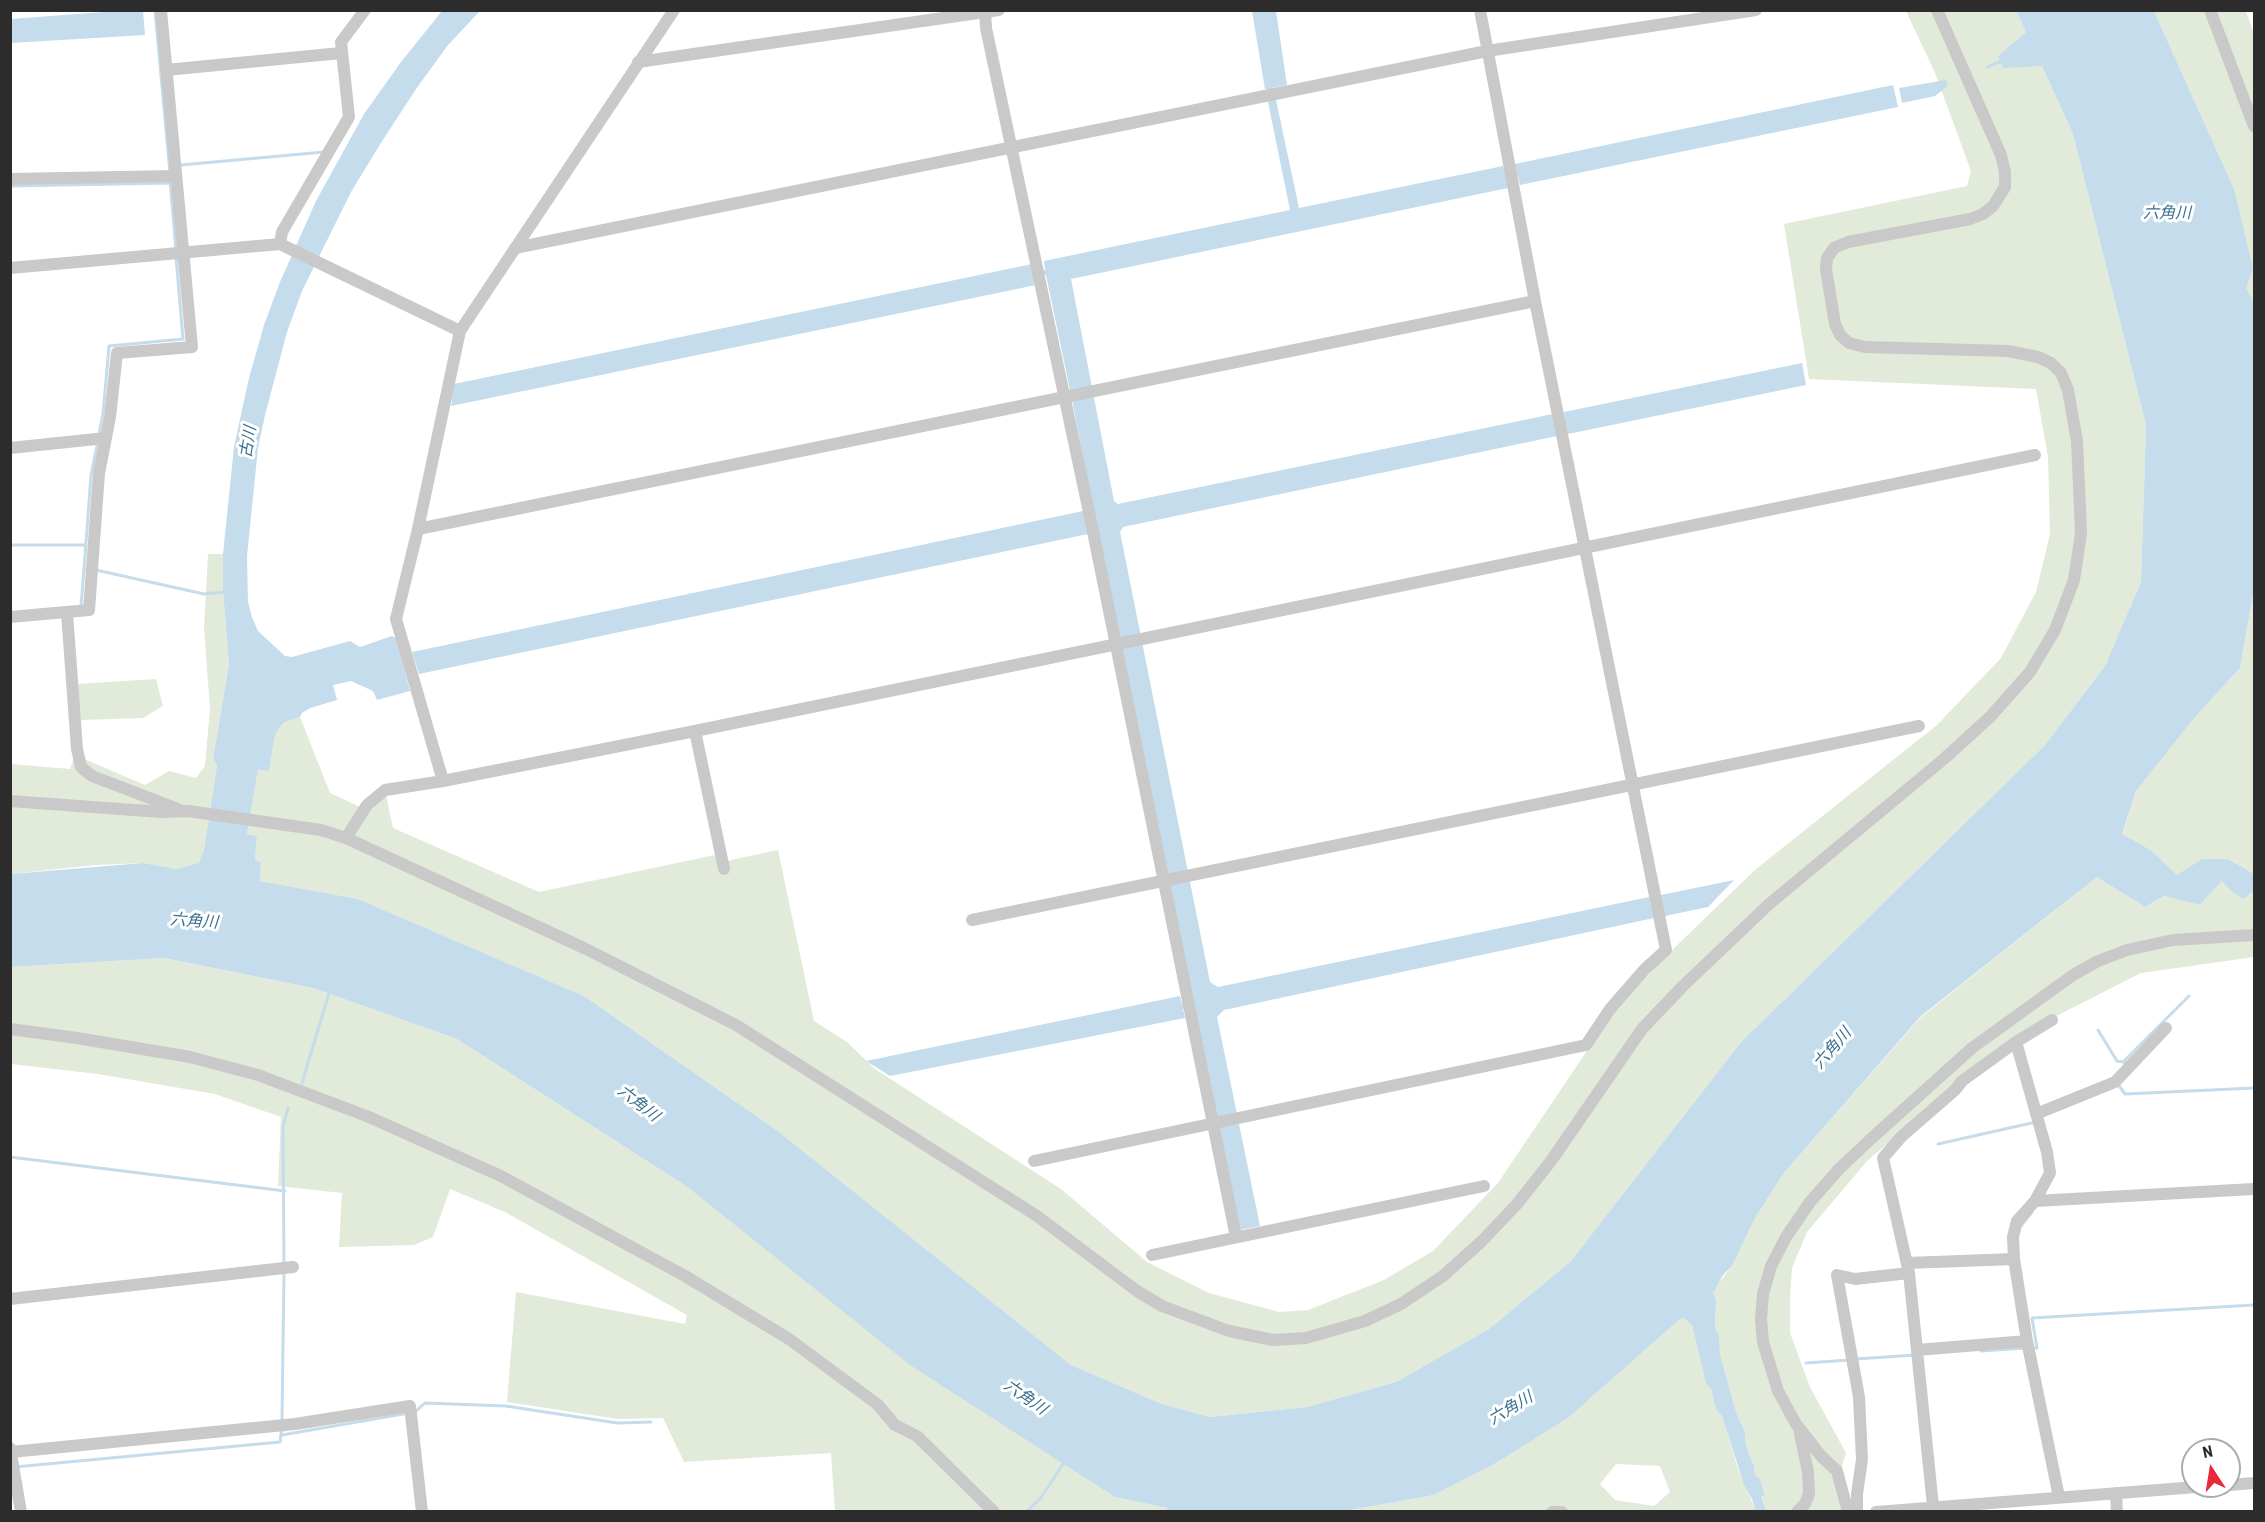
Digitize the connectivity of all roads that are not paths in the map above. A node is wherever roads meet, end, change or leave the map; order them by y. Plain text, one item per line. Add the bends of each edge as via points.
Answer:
1 (161, 10) edge
2 (365, 10) edge
3 (674, 10) edge
4 (999, 10) edge
5 (1480, 10) edge
6 (1756, 10) edge
7 (1937, 10) edge
8 (2210, 10) edge
9 (985, 11) edge
10 (1487, 51) junction
11 (341, 54) junction
12 (638, 62) junction
13 (166, 70) junction
14 (2254, 126) edge
15 (1012, 148) junction
16 (169, 177) junction
17 (10, 179) edge
18 (280, 244) junction
19 (516, 248) junction
20 (183, 254) junction
21 (10, 268) edge
22 (1535, 301) junction
23 (460, 331) junction
24 (1076, 394) junction
25 (100, 439) junction
26 (10, 448) edge
27 (2035, 455) dead end
28 (418, 529) junction
29 (1584, 547) junction
30 (67, 613) junction
31 (10, 617) edge
32 (1115, 645) junction
33 (1919, 726) dead end
34 (695, 731) junction
35 (443, 781) junction
36 (1632, 785) junction
37 (10, 801) edge
38 (188, 811) junction
39 (346, 838) junction
40 (724, 869) dead end
41 (1162, 881) junction
42 (972, 920) dead end
43 (2254, 935) edge
44 (2052, 1020) dead end
45 (2166, 1028) dead end
46 (10, 1029) edge
47 (2016, 1042) junction
48 (2037, 1120) junction
49 (1212, 1125) junction
50 (1034, 1161) dead end
51 (1484, 1186) dead end
52 (2254, 1189) edge
53 (2039, 1201) junction
54 (1236, 1237) junction
55 (1152, 1255) dead end
56 (2014, 1259) junction
57 (293, 1267) dead end
58 (1908, 1268) junction
59 (10, 1299) edge
60 (2028, 1346) junction
61 (1917, 1354) junction
62 (1796, 1424) junction
63 (12, 1460) edge
64 (2181, 1488) edge
65 (2116, 1493) junction
66 (2059, 1497) junction
67 (1933, 1506) junction
68 (21, 1512) edge
69 (422, 1512) edge
70 (994, 1512) edge
71 (1552, 1512) edge
72 (1562, 1512) edge
73 (1797, 1512) edge
74 (1848, 1512) edge
75 (1857, 1512) edge
76 (1876, 1512) edge
77 (2117, 1512) edge

1 - 13 street
2 - 11 street via 341,42
3 - 12 street
4 - 9 street
5 - 10 street
6 - 10 street
7 - 39 street via 2001,155 2005,187 1993,206 1970,219 1834,248 1826,269 1835,324 1848,343 1865,347 2008,351 2038,357 2061,373 2077,441 2081,533 2074,580 2055,630 2030,672 1990,717 1768,905 1683,986 1642,1029 1517,1204 1443,1276 1401,1304 1365,1321 1292,1340 1229,1331 1162,1306 1037,1216 736,1025 584,948
8 - 14 street
9 - 12 street
9 - 15 street
10 - 15 street
10 - 22 street
11 - 13 street
11 - 18 street via 348,117 282,232
12 - 19 street
13 - 16 street
15 - 19 street
15 - 24 street via 1039,274
16 - 17 street
16 - 20 street
18 - 20 street
18 - 23 street
19 - 23 street
20 - 21 street
20 - 25 street via 192,347 117,353
22 - 24 street
22 - 29 street
23 - 28 street
24 - 28 street
24 - 32 street via 1091,523
25 - 26 street
25 - 30 street via 89,610
27 - 29 street
28 - 35 street via 396,619
29 - 32 street
29 - 36 street
30 - 31 street
30 - 38 street via 81,767 92,776
32 - 34 street
32 - 41 street
33 - 36 street
34 - 35 street
34 - 40 street
35 - 39 street via 385,790 366,805
36 - 41 street
36 - 49 street via 1666,950 1610,1009 1586,1045
37 - 38 street
38 - 39 street via 321,830
41 - 42 street
41 - 49 street
43 - 62 street via 2173,940 2127,950 2073,975 1972,1048 1839,1169 1786,1237 1771,1266 1763,1294 1761,1319 1768,1365
44 - 47 street
45 - 48 street via 2115,1082
46 - 70 street via 190,1057 258,1075 369,1117 501,1176 685,1276 789,1339 877,1404 895,1425 917,1436
47 - 48 street
47 - 58 street via 1962,1081 1883,1158
48 - 53 street via 2050,1173
49 - 50 street
49 - 54 street
51 - 54 street
52 - 53 street
53 - 56 street via 2017,1221
54 - 55 street
56 - 58 street
56 - 60 street
57 - 59 street
58 - 61 street
58 - 75 street via 1855,1279 1838,1275 1859,1397 1862,1459
60 - 61 street
60 - 66 street
61 - 67 street
62 - 73 street via 1803,1444 1809,1494
62 - 74 street via 1837,1471
63 - 68 street
63 - 69 street via 410,1406
64 - 65 street
65 - 66 street
65 - 77 street
66 - 67 street
67 - 76 street
71 - 72 street

